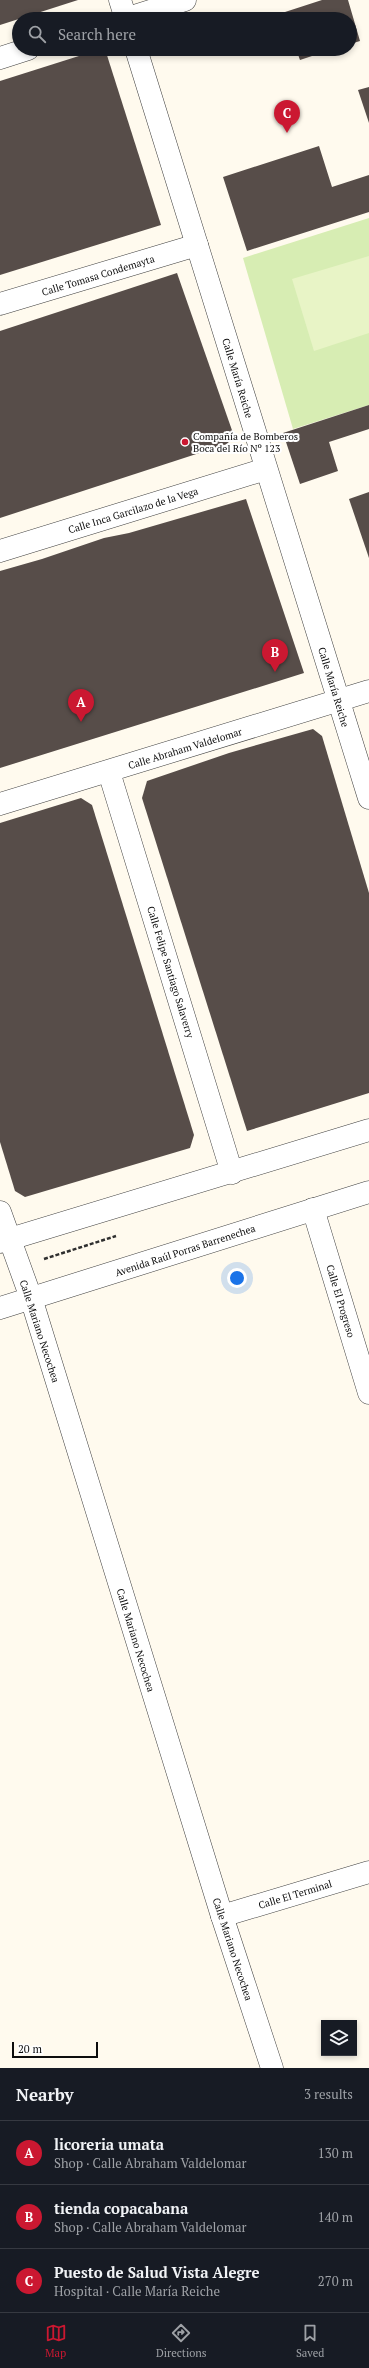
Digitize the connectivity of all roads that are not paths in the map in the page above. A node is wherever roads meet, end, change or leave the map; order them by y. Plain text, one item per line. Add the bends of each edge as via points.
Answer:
1 (120, 0) edge
2 (186, 0) edge
3 (124, 12) edge
4 (148, 12) edge
5 (12, 54) edge
6 (138, 56) edge
7 (0, 58) edge
8 (197, 245) junction
9 (0, 304) edge
10 (266, 469) junction
11 (0, 551) edge
12 (369, 691) edge
13 (338, 700) junction
14 (109, 772) junction
15 (369, 798) edge
16 (0, 804) edge
17 (369, 1130) edge
18 (232, 1173) junction
19 (369, 1192) edge
20 (313, 1209) junction
21 (0, 1212) edge
22 (4, 1240) edge
23 (31, 1298) junction
24 (0, 1308) edge
25 (369, 1393) edge
26 (369, 1872) edge
27 (222, 1916) junction
28 (272, 2068) edge

1 - 3 street
2 - 4 street
5 - 7 street
6 - 8 street, Calle María Reiche
8 - 9 street, Calle Tomasa Condemayta
8 - 10 street, Calle María Reiche
10 - 11 street, Calle Inca Garcilazo de la Vega
10 - 13 street, Calle María Reiche
12 - 13 street, Calle Abraham Valdelomar
13 - 14 street, Calle Abraham Valdelomar
13 - 15 street, Calle María Reiche
14 - 16 street, Calle Abraham Valdelomar
14 - 18 street, Calle Felipe Santiago Salaverry
17 - 18 street
18 - 22 street
19 - 20 street, Avenida Raúl Porras Barrenechea
20 - 23 street, Avenida Raúl Porras Barrenechea
20 - 25 street, Calle El Progreso
21 - 22 street, Calle Mariano Necochea
22 - 23 street, Calle Mariano Necochea
23 - 24 street, Avenida Raúl Porras Barrenechea
23 - 27 street, Calle Mariano Necochea
26 - 27 street, Calle El Terminal
27 - 28 street, Calle Mariano Necochea

